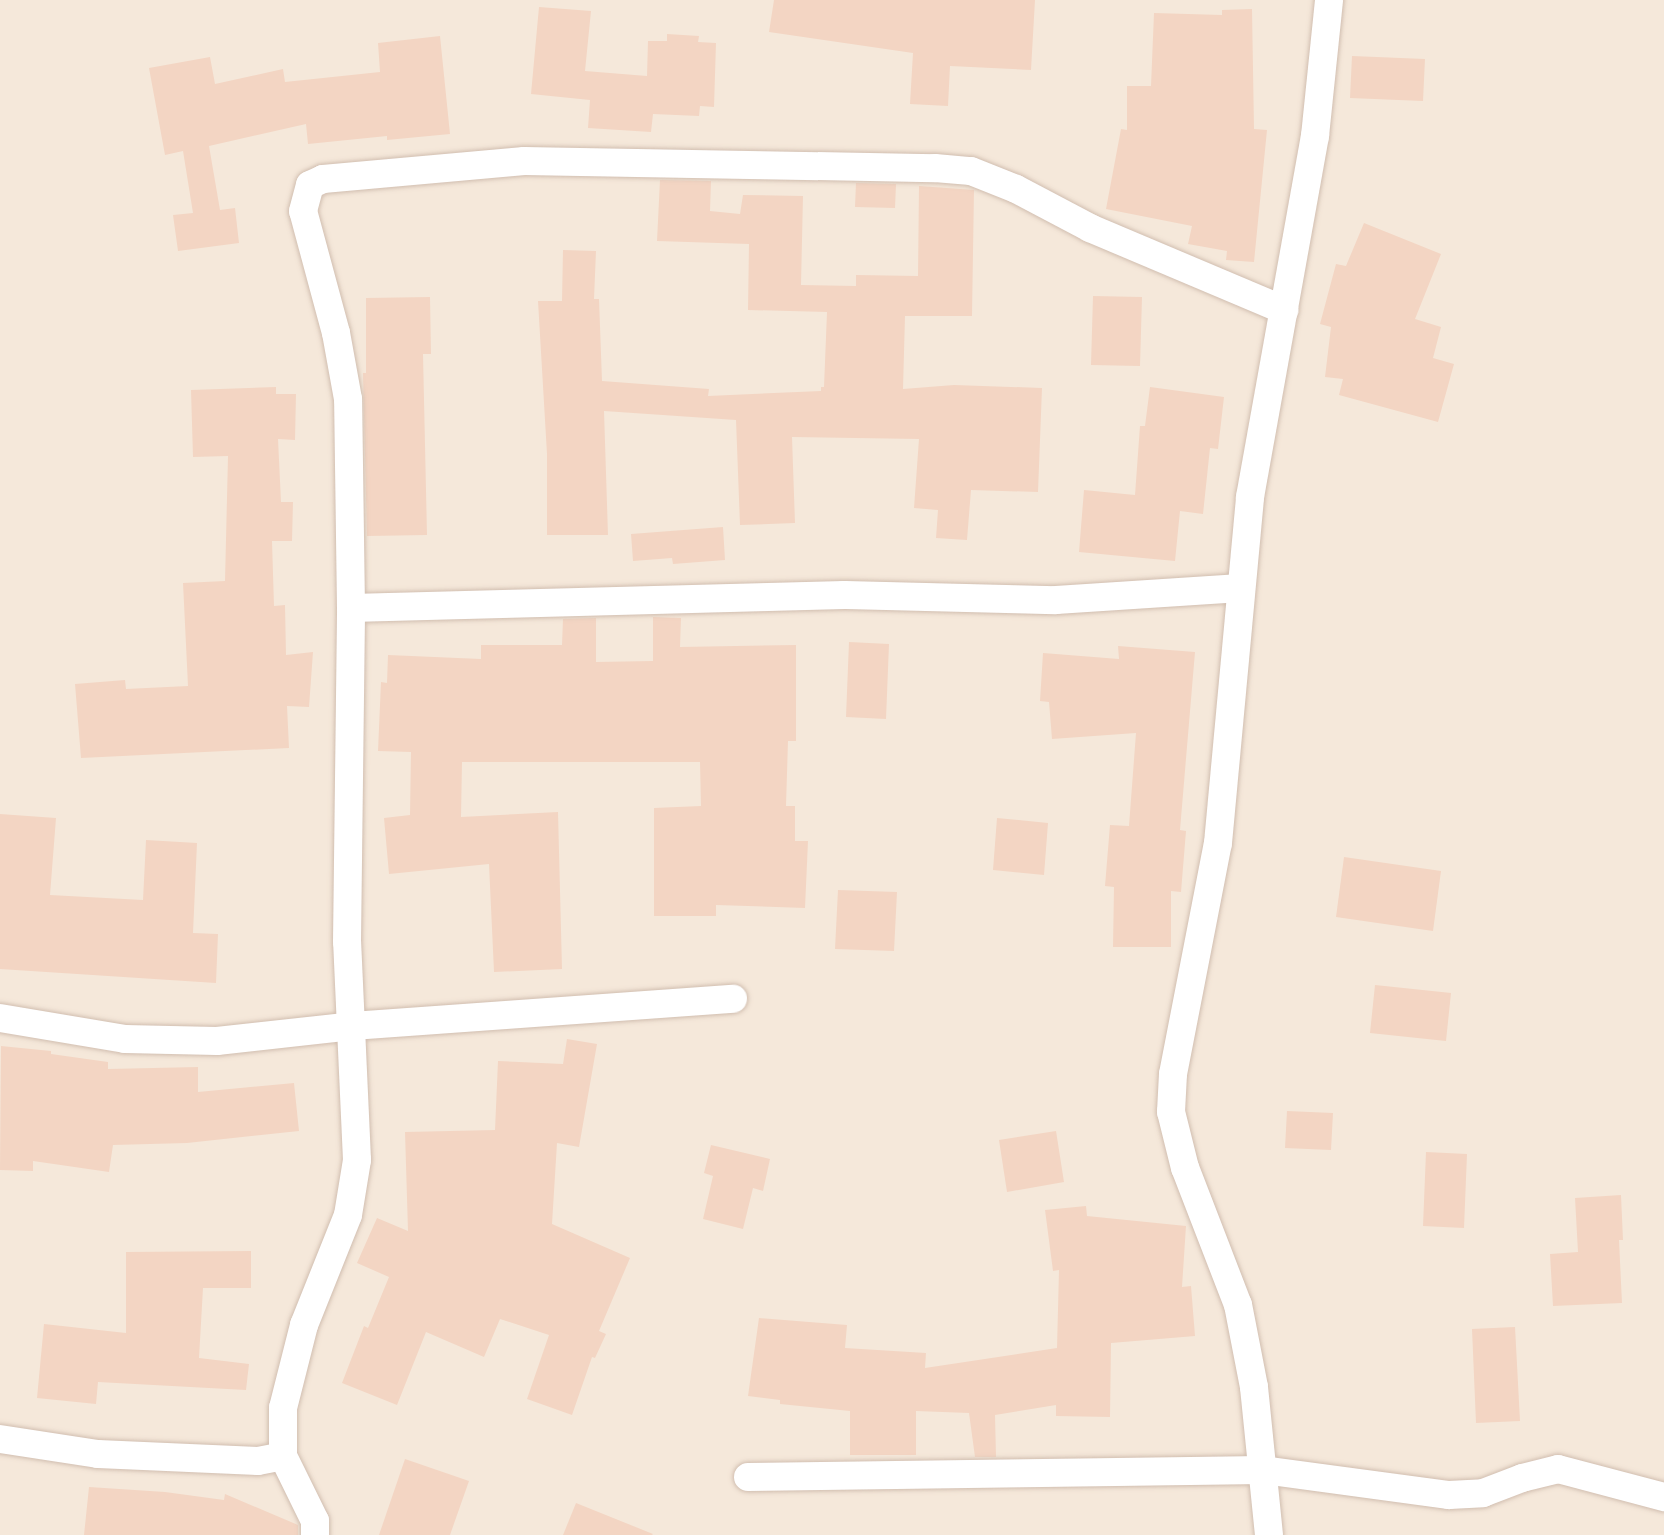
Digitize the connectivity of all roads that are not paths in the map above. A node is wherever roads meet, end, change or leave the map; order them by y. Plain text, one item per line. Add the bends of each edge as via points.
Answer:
1 (1329, 0) edge
2 (1284, 310) junction
3 (1241, 588) junction
4 (351, 608) junction
5 (733, 999) dead end
6 (0, 1018) edge
7 (352, 1026) junction
8 (0, 1439) edge
9 (283, 1456) junction
10 (1262, 1470) junction
11 (748, 1478) dead end
12 (1664, 1497) edge
13 (315, 1535) edge
14 (1269, 1535) edge

1 - 2 street via 1315,136
2 - 3 street via 1259,434
2 - 4 street via 1090,228 971,171 524,161 323,179 310,185 303,211 336,333 348,400
3 - 4 street via 1056,600 844,595
3 - 10 street via 1218,843 1173,1074 1171,1112 1185,1168 1238,1305 1254,1387
4 - 7 street via 346,862
5 - 7 street
6 - 7 street via 125,1039 164,1040 217,1041
7 - 9 street via 357,1160 348,1215 304,1325 284,1408
8 - 9 street via 98,1454 258,1461
9 - 13 street via 315,1521
10 - 11 street
10 - 12 street via 1449,1495 1483,1493 1558,1469
10 - 14 street

